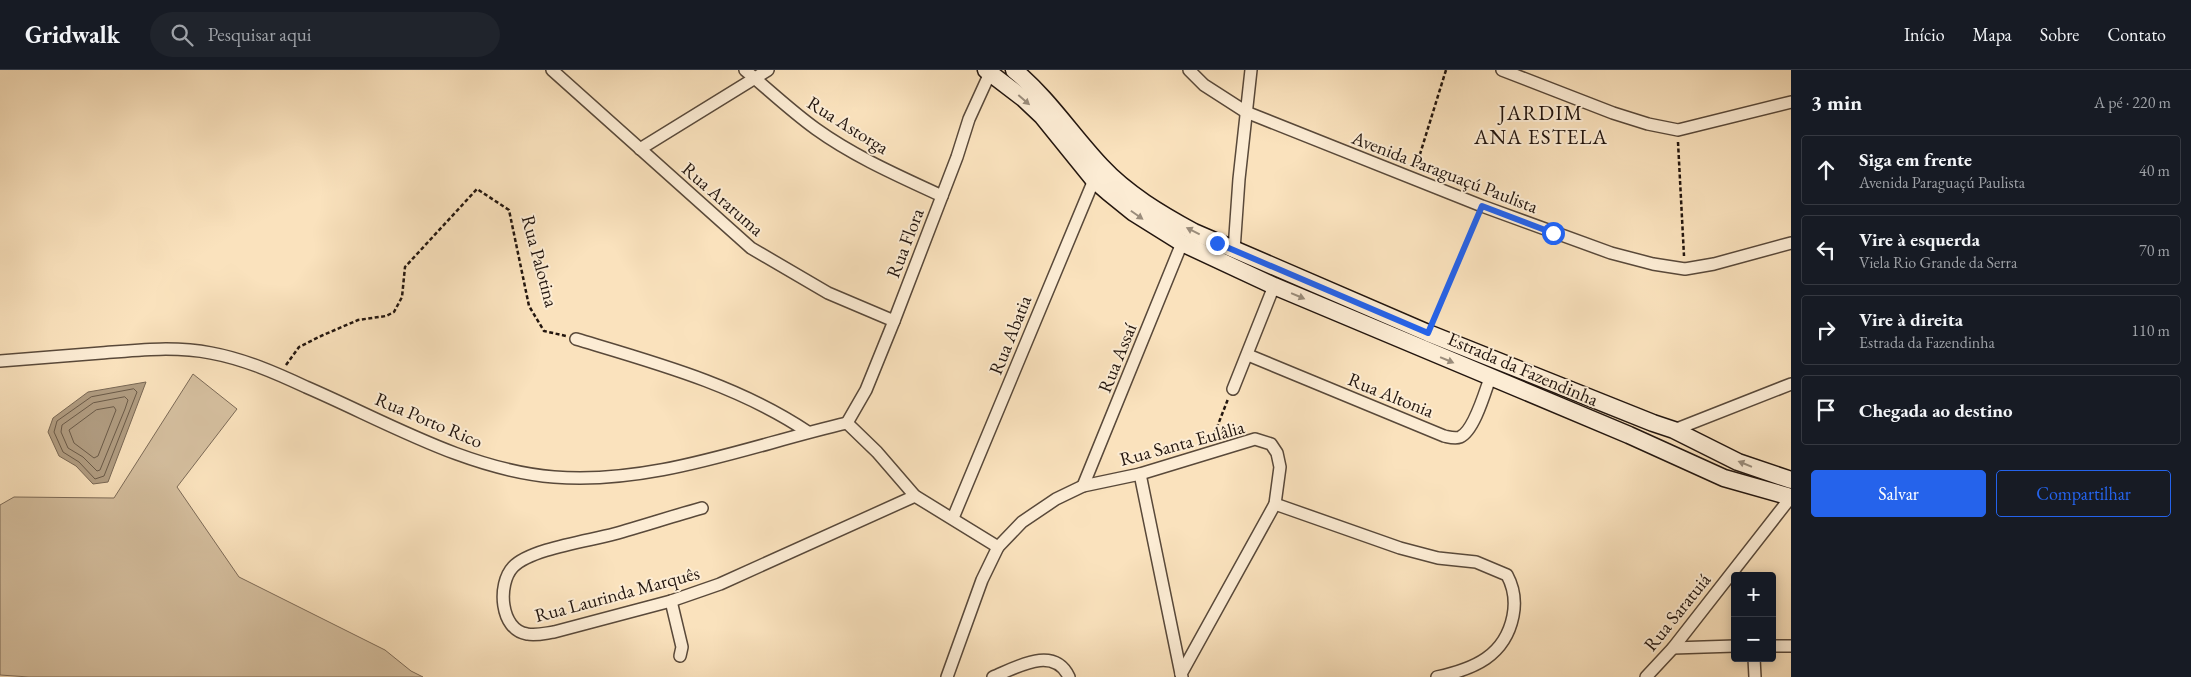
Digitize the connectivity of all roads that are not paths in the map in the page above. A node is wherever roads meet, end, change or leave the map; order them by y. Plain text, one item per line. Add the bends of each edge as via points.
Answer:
1 (552, 70) edge
2 (768, 70) edge
3 (1014, 70) edge
4 (1188, 70) edge
5 (1250, 70) edge
6 (1502, 70) edge
7 (988, 71) edge
8 (750, 74) edge
9 (1791, 102) edge
10 (1246, 112) junction
11 (640, 149) junction
12 (1098, 173) junction
13 (942, 196) junction
14 (1182, 243) junction
15 (1791, 243) edge
16 (1234, 250) junction
17 (1274, 286) junction
18 (894, 322) junction
19 (576, 339) road end
20 (1248, 355) junction
21 (0, 361) edge
22 (1490, 378) junction
23 (1791, 384) edge
24 (1233, 388) road end
25 (848, 423) junction
26 (1674, 430) junction
27 (808, 432) junction
28 (1140, 474) junction
29 (1791, 480) edge
30 (1083, 486) junction
31 (916, 496) junction
32 (1791, 497) edge
33 (1275, 504) junction
34 (702, 508) dead end
35 (953, 518) junction
36 (998, 547) junction
37 (671, 601) junction
38 (1731, 646) edge
39 (1776, 646) edge
40 (1791, 646) edge
41 (1673, 648) junction
42 (680, 656) dead end
43 (1754, 662) edge
44 (1181, 676) edge
45 (947, 677) edge
46 (993, 677) edge
47 (1069, 677) edge
48 (1437, 677) edge
49 (1646, 677) edge
50 (1755, 677) edge

1 - 11 street, Rua Araruma
2 - 8 street
3 - 12 main road, Estrada da Fazendinha via 1043,96
4 - 10 street, Avenida Paraguaçú Paulista
5 - 10 street
6 - 9 street via 1613,113 1678,130
7 -> 12 main road, Estrada da Fazendinha via 1042,116
7 - 13 street, Rua Flora
8 - 11 street
8 - 13 street, Rua Astorga via 789,108 846,148
10 - 15 street, Avenida Paraguaçú Paulista via 1482,206 1611,253 1653,264 1685,269
10 - 16 street
11 - 18 street, Rua Araruma via 751,248 828,293
12 -> 14 main road, Estrada da Fazendinha via 1134,213
16 -> 12 main road, Estrada da Fazendinha via 1162,215
12 - 35 street, Rua Abatia
13 - 18 street, Rua Flora
14 - 17 main road, Estrada da Fazendinha
14 - 30 street, Rua Assaí
16 - 26 main road, Estrada da Fazendinha via 1428,333
17 - 20 street
17 -> 22 main road, Estrada da Fazendinha
18 - 25 street, Rua Flora via 866,390
19 - 27 street via 672,368 723,388
20 - 22 street, Rua Altonia via 1455,438 1462,436 1478,412
20 - 24 street
21 - 27 street, Rua Porto Rico via 178,349 212,353 279,374 466,457 519,472 552,477 590,479 652,471
22 - 32 main road, Estrada da Fazendinha via 1724,478
23 - 26 street
25 - 27 street, Rua Porto Rico
25 - 31 street
29 -> 26 main road, Estrada da Fazendinha via 1738,462
28 - 30 street, Rua Santa Eulâlia
28 - 33 street, Rua Santa Eulâlia via 1255,439 1271,444 1277,453 1280,467
28 - 44 street
30 - 36 street, Rua Santa Eulâlia via 1056,499 1022,522
31 - 35 street
31 - 37 street, Rua Laurinda Marquês via 720,584
32 - 41 street, Rua Saratuiá
33 - 44 street, Rua Santa Eulâlia
33 - 48 street via 1400,548 1438,558 1476,562 1507,575 1514,594 1514,610 1510,630 1502,645 1486,659
34 - 37 street, Rua Laurinda Marquês via 523,558 505,579 503,593 507,615 526,634 554,632
35 - 36 street
36 - 45 street, Rua Santa Eulâlia via 982,580
37 - 42 street via 682,647
38 - 41 street
39 - 40 street
41 - 49 street, Rua Saratuiá
43 - 50 street
46 - 47 street via 1043,659 1057,662

